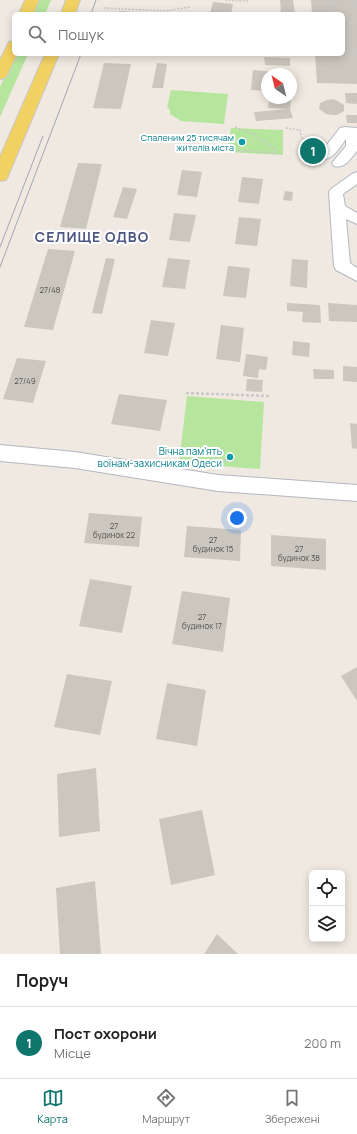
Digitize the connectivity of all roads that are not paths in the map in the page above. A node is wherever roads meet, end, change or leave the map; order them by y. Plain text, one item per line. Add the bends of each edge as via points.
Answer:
1 (32, 0) edge
2 (73, 0) edge
3 (27, 12) edge
4 (69, 12) edge
5 (12, 49) edge
6 (51, 56) edge
7 (0, 75) edge
8 (339, 163) junction
9 (357, 172) edge
10 (0, 176) edge
11 (357, 177) edge
12 (337, 208) junction
13 (357, 219) edge
14 (357, 252) edge
15 (342, 260) junction
16 (357, 275) edge
17 (0, 453) edge
18 (357, 493) edge

1 - 3 main road
2 - 4 main road
5 - 7 main road
6 - 10 main road
8 - 8 street via 319,155 345,131 352,131 353,147
8 - 9 street
11 - 12 street via 336,192
12 - 13 street
12 - 15 street
14 - 15 street
15 - 16 street via 342,266
17 - 18 street via 75,460 218,483

